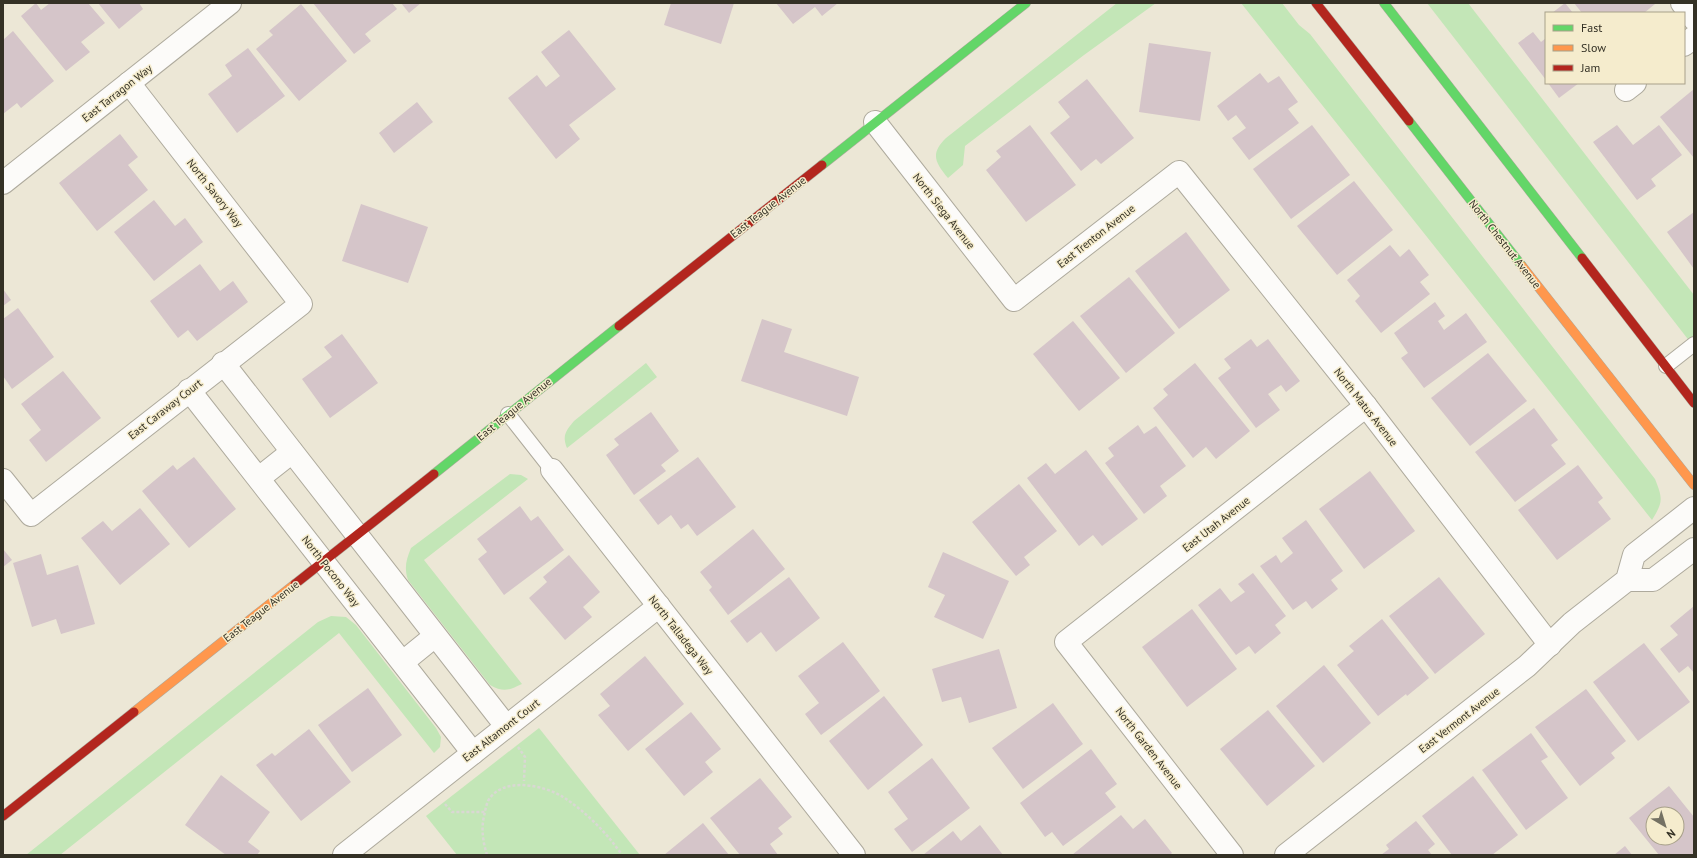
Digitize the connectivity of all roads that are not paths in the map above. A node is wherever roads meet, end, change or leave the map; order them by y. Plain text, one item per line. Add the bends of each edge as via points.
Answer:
1 (230, 3) edge
2 (1026, 3) edge
3 (1316, 3) edge
4 (1384, 3) edge
5 (1682, 3) edge
6 (1694, 19) edge
7 (1694, 37) edge
8 (1685, 44) edge
9 (130, 83) junction
10 (875, 122) junction
11 (1179, 172) joint
12 (3, 183) edge
13 (1014, 300) joint
14 (301, 304) joint
15 (1694, 344) edge
16 (223, 363) junction
17 (1666, 366) junction
18 (189, 390) junction
19 (1694, 403) edge
20 (1366, 406) junction
21 (508, 414) junction
22 (292, 452) junction
23 (552, 470) joint
24 (259, 478) junction
25 (3, 480) edge
26 (1694, 485) edge
27 (1694, 508) edge
28 (357, 535) junction
29 (1694, 549) edge
30 (324, 561) junction
31 (1627, 580) junction
32 (659, 606) junction
33 (435, 636) junction
34 (1066, 642) joint
35 (1550, 645) junction
36 (403, 662) junction
37 (506, 726) junction
38 (473, 753) junction
39 (3, 816) edge
40 (344, 855) edge
41 (854, 855) edge
42 (1232, 855) edge
43 (1286, 855) edge

1 - 9 street, East Tarragon Way
2 - 10 street, East Teague Avenue
3 - 26 street, North Chestnut Avenue
4 - 17 street
5 - 6 street
7 - 8 street
9 - 12 street, East Tarragon Way
9 - 14 street, North Savory Way
10 - 13 street, North Siega Avenue
10 - 21 street, East Teague Avenue
11 - 13 street, East Trenton Avenue
11 - 20 street, North Matus Avenue
14 - 16 street, East Caraway Court
15 - 17 lane
16 - 18 street, East Caraway Court
16 - 22 street
17 - 19 street
18 - 24 street, North Pocono Way
18 - 25 street, East Caraway Court via 31,515
20 - 34 street, East Utah Avenue
20 - 35 street, North Matus Avenue
21 - 23 lane, North Talladega Way
21 - 28 street, East Teague Avenue
22 - 24 street
22 - 28 street
23 - 32 street, North Talladega Way
24 - 30 street, North Pocono Way
27 - 31 street via 1634,555
28 - 30 street, East Teague Avenue
28 - 33 street
29 - 31 street via 1653,580
30 - 36 street, North Pocono Way
30 - 39 street, East Teague Avenue
31 - 35 street, East Vermont Avenue via 1572,623
32 - 37 street, East Altamont Court
32 - 41 street, North Talladega Way
33 - 36 street
33 - 37 street
34 - 42 street, North Garden Avenue
35 - 43 street, East Vermont Avenue via 1521,671
36 - 38 street, North Pocono Way
37 - 38 street, East Altamont Court
38 - 40 street, East Altamont Court

